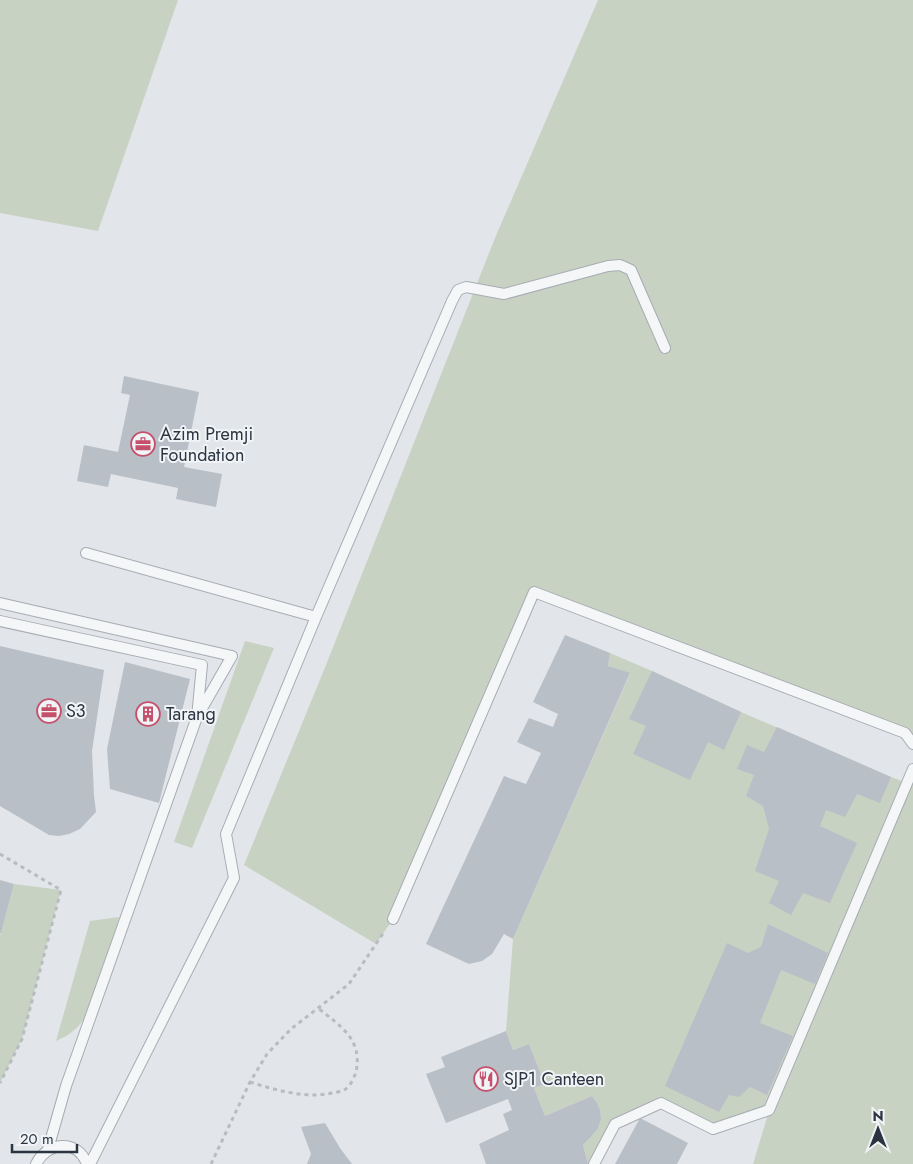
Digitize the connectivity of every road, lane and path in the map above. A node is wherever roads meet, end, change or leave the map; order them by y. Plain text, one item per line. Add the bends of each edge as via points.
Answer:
1 (665, 348) dead end
2 (86, 554) dead end
3 (0, 603) edge
4 (316, 617) junction
5 (0, 621) edge
6 (196, 717) junction
7 (913, 744) edge
8 (913, 769) edge
9 (0, 854) edge
10 (392, 918) joint
11 (318, 1008) junction
12 (250, 1082) junction
13 (0, 1084) edge
14 (48, 1149) junction
15 (36, 1164) edge
16 (88, 1164) edge
17 (211, 1164) edge
18 (594, 1164) edge

1 - 4 lane via 631,270 620,264 504,294 466,287 458,290
2 - 4 lane
3 - 6 lane via 232,656
4 - 16 lane via 226,834 234,878
5 - 6 lane via 202,665
6 - 14 lane via 66,1086
7 - 10 lane via 904,733 534,592
8 - 18 lane via 769,1110 713,1129 662,1103 615,1124
9 - 13 path via 61,890 22,1039
10 - 11 path via 349,984
11 - 12 path via 267,1054
11 - 12 path via 354,1041 358,1062 354,1079 344,1090 306,1094
12 - 17 path
14 - 15 lane
14 - 16 lane via 66,1146 80,1153

